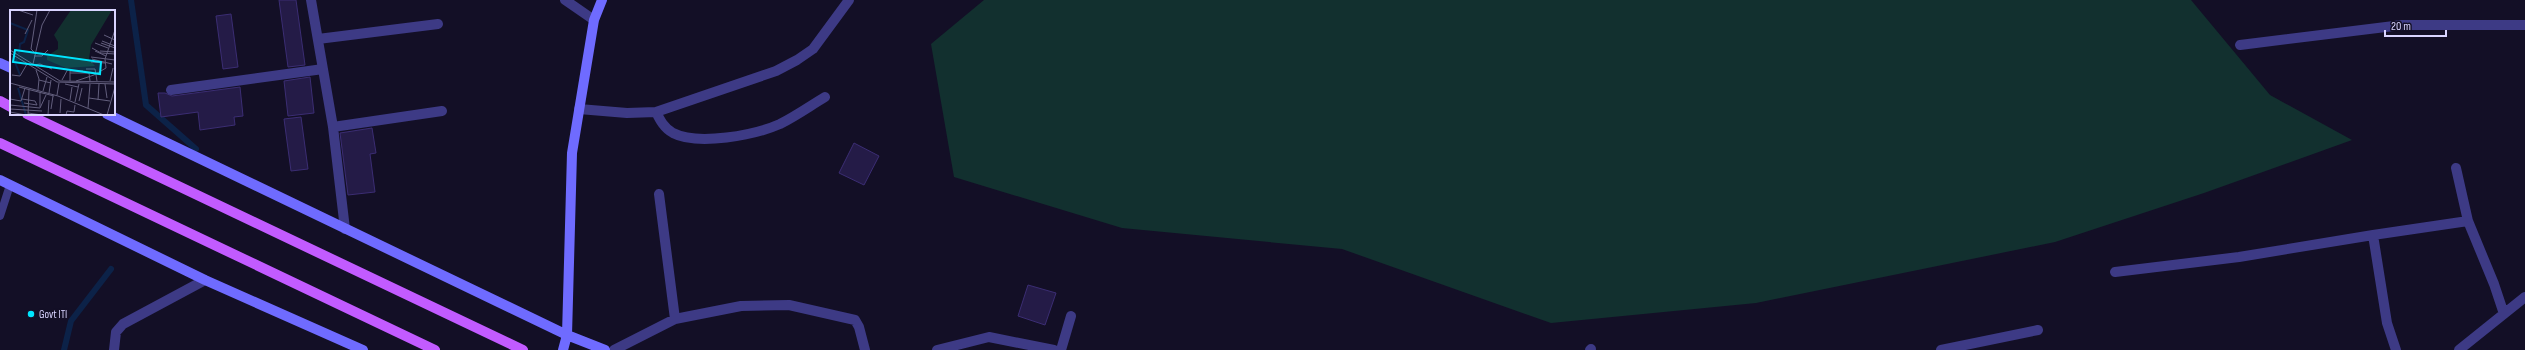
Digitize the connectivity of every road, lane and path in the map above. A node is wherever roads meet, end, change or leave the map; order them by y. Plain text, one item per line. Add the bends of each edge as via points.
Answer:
1 (311, 0) edge
2 (565, 0) edge
3 (602, 0) edge
4 (849, 0) edge
5 (594, 20) junction
6 (438, 24) dead end
7 (2525, 25) edge
8 (318, 40) junction
9 (2240, 45) dead end
10 (0, 63) edge
11 (10, 68) edge
12 (323, 69) junction
13 (171, 90) dead end
14 (825, 97) dead end
15 (0, 101) edge
16 (10, 106) edge
17 (579, 110) junction
18 (442, 111) dead end
19 (656, 112) junction
20 (29, 115) edge
21 (108, 115) edge
22 (333, 127) junction
23 (0, 143) edge
24 (2456, 168) dead end
25 (0, 180) edge
26 (10, 185) junction
27 (659, 194) dead end
28 (0, 216) edge
29 (2468, 221) junction
30 (345, 229) junction
31 (2373, 235) junction
32 (2115, 272) dead end
33 (205, 280) junction
34 (2525, 297) edge
35 (2504, 314) junction
36 (1071, 316) dead end
37 (675, 319) junction
38 (2038, 330) dead end
39 (567, 335) junction
40 (114, 350) edge
41 (363, 350) edge
42 (435, 350) edge
43 (523, 350) edge
44 (563, 350) edge
45 (605, 350) edge
46 (614, 350) edge
47 (865, 350) edge
48 (937, 350) edge
49 (1054, 350) edge
50 (1061, 350) edge
51 (1941, 350) edge
52 (2396, 350) edge
53 (2459, 350) edge

1 - 8 street
2 - 5 street
3 - 5 street
4 - 19 street via 813,48 797,60 776,71
5 - 17 street
6 - 8 street
7 - 9 street via 2402,25
8 - 12 street
10 - 11 street
12 - 13 street
12 - 22 street
14 - 19 street via 780,124 746,135 688,138 673,133 663,125
15 - 16 main road
17 - 19 street
17 - 39 street via 572,153
18 - 22 street
20 - 43 main road
21 - 30 street
22 - 30 street
23 - 42 main road
24 - 29 street
25 - 26 street
26 - 28 lane
26 - 33 street
27 - 37 street
29 - 31 street
29 - 35 street
30 - 39 street
31 - 32 street via 2239,257
31 - 52 street via 2387,323
33 - 40 street via 123,324 116,332
33 - 41 street
34 - 35 street
35 - 53 street
36 - 50 street
37 - 46 street
37 - 47 street via 741,306 789,305 855,320
38 - 51 street
39 - 44 street
39 - 45 street
48 - 49 street via 989,337

